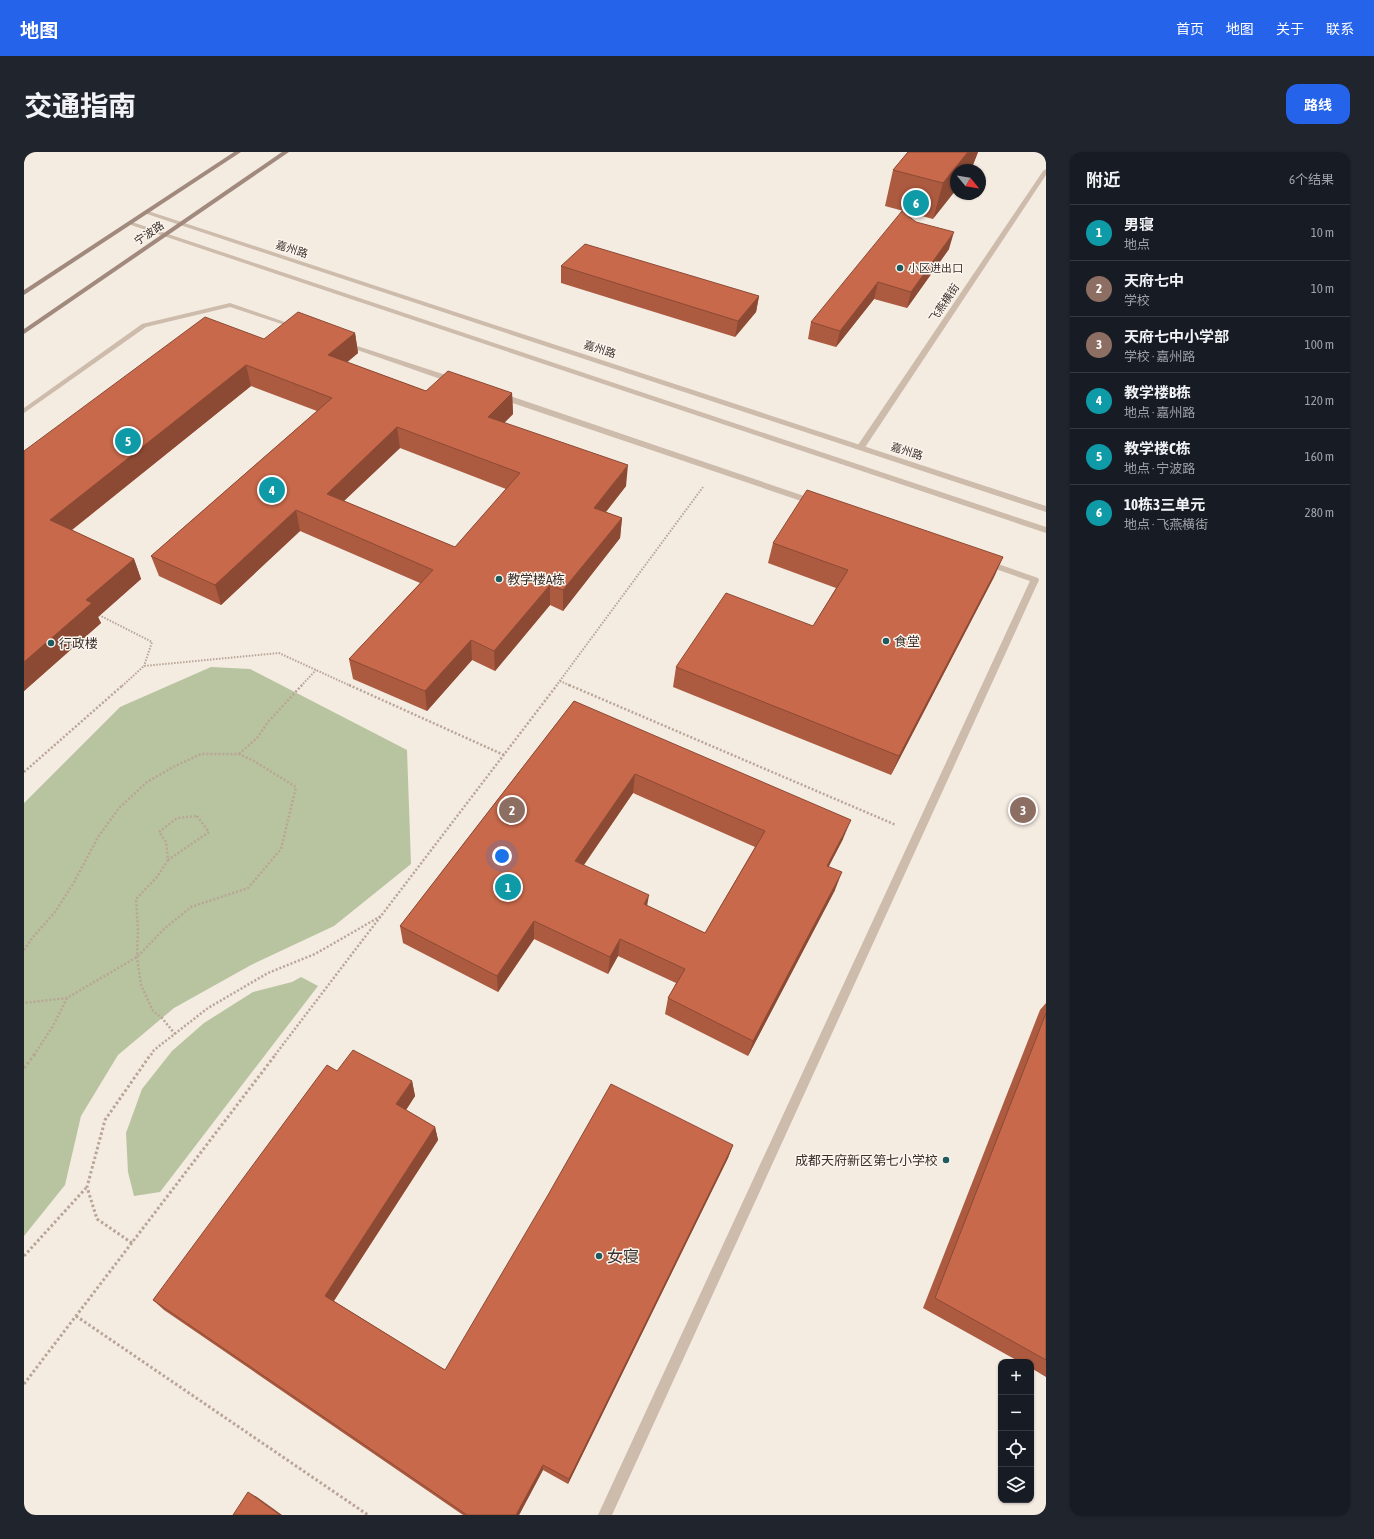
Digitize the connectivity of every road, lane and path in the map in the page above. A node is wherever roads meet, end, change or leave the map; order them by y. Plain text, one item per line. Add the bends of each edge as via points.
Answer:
1 (238, 152) edge
2 (286, 152) edge
3 (1046, 171) edge
4 (146, 212) junction
5 (130, 223) junction
6 (181, 224) junction
7 (166, 234) junction
8 (24, 293) edge
9 (305, 330) edge
10 (24, 332) edge
11 (335, 340) edge
12 (462, 383) edge
13 (492, 393) edge
14 (24, 411) edge
15 (861, 447) junction
16 (716, 468) junction
17 (820, 505) edge
18 (1046, 509) edge
19 (1046, 530) edge
20 (976, 559) edge
21 (95, 613) edge
22 (144, 666) junction
23 (316, 670) junction
24 (560, 681) junction
25 (239, 754) junction
26 (504, 755) junction
27 (24, 772) edge
28 (918, 835) junction
29 (168, 860) junction
30 (383, 914) junction
31 (24, 950) edge
32 (137, 957) junction
33 (67, 998) junction
34 (24, 1003) edge
35 (175, 1034) junction
36 (24, 1068) edge
37 (87, 1187) junction
38 (132, 1243) junction
39 (24, 1256) edge
40 (76, 1316) junction
41 (24, 1384) edge
42 (368, 1515) edge
43 (605, 1515) edge

1 - 4 main road, 宁波路
2 - 6 main road, 宁波路
3 - 15 street, 飞燕横街
4 - 5 main road, 宁波路
4 - 6 street, 嘉州路
5 - 7 street
5 - 8 main road, 宁波路
6 - 7 main road, 宁波路
6 - 15 street, 嘉州路
7 - 10 main road, 宁波路
7 - 19 street
9 - 14 street via 230,305 144,325
11 - 12 street
13 - 16 street
15 - 18 street, 嘉州路
16 - 17 street
16 - 24 path
20 - 28 street via 1035,580
21 - 22 path via 152,642
22 - 23 path via 279,653
22 - 27 path
23 - 25 path via 268,722 258,738
23 - 26 path
24 - 26 path
24 - 28 path
25 - 31 path via 201,754 147,782 119,808 98,837 55,912
25 - 32 path via 296,787 281,849 248,888 191,907 164,928
26 - 30 path
28 - 43 street
29 - 29 path via 209,832 197,816 177,818 159,832 166,842
29 - 32 path via 157,877 136,899
30 - 35 path via 315,954 268,973 208,1008
30 - 38 path
32 - 33 path
32 - 35 path via 141,985 153,1011
33 - 34 path
33 - 36 path via 59,1019 48,1037
35 - 37 path via 154,1050 105,1120
37 - 38 path via 97,1219
37 - 39 path
38 - 40 path
40 - 41 path
40 - 42 path

